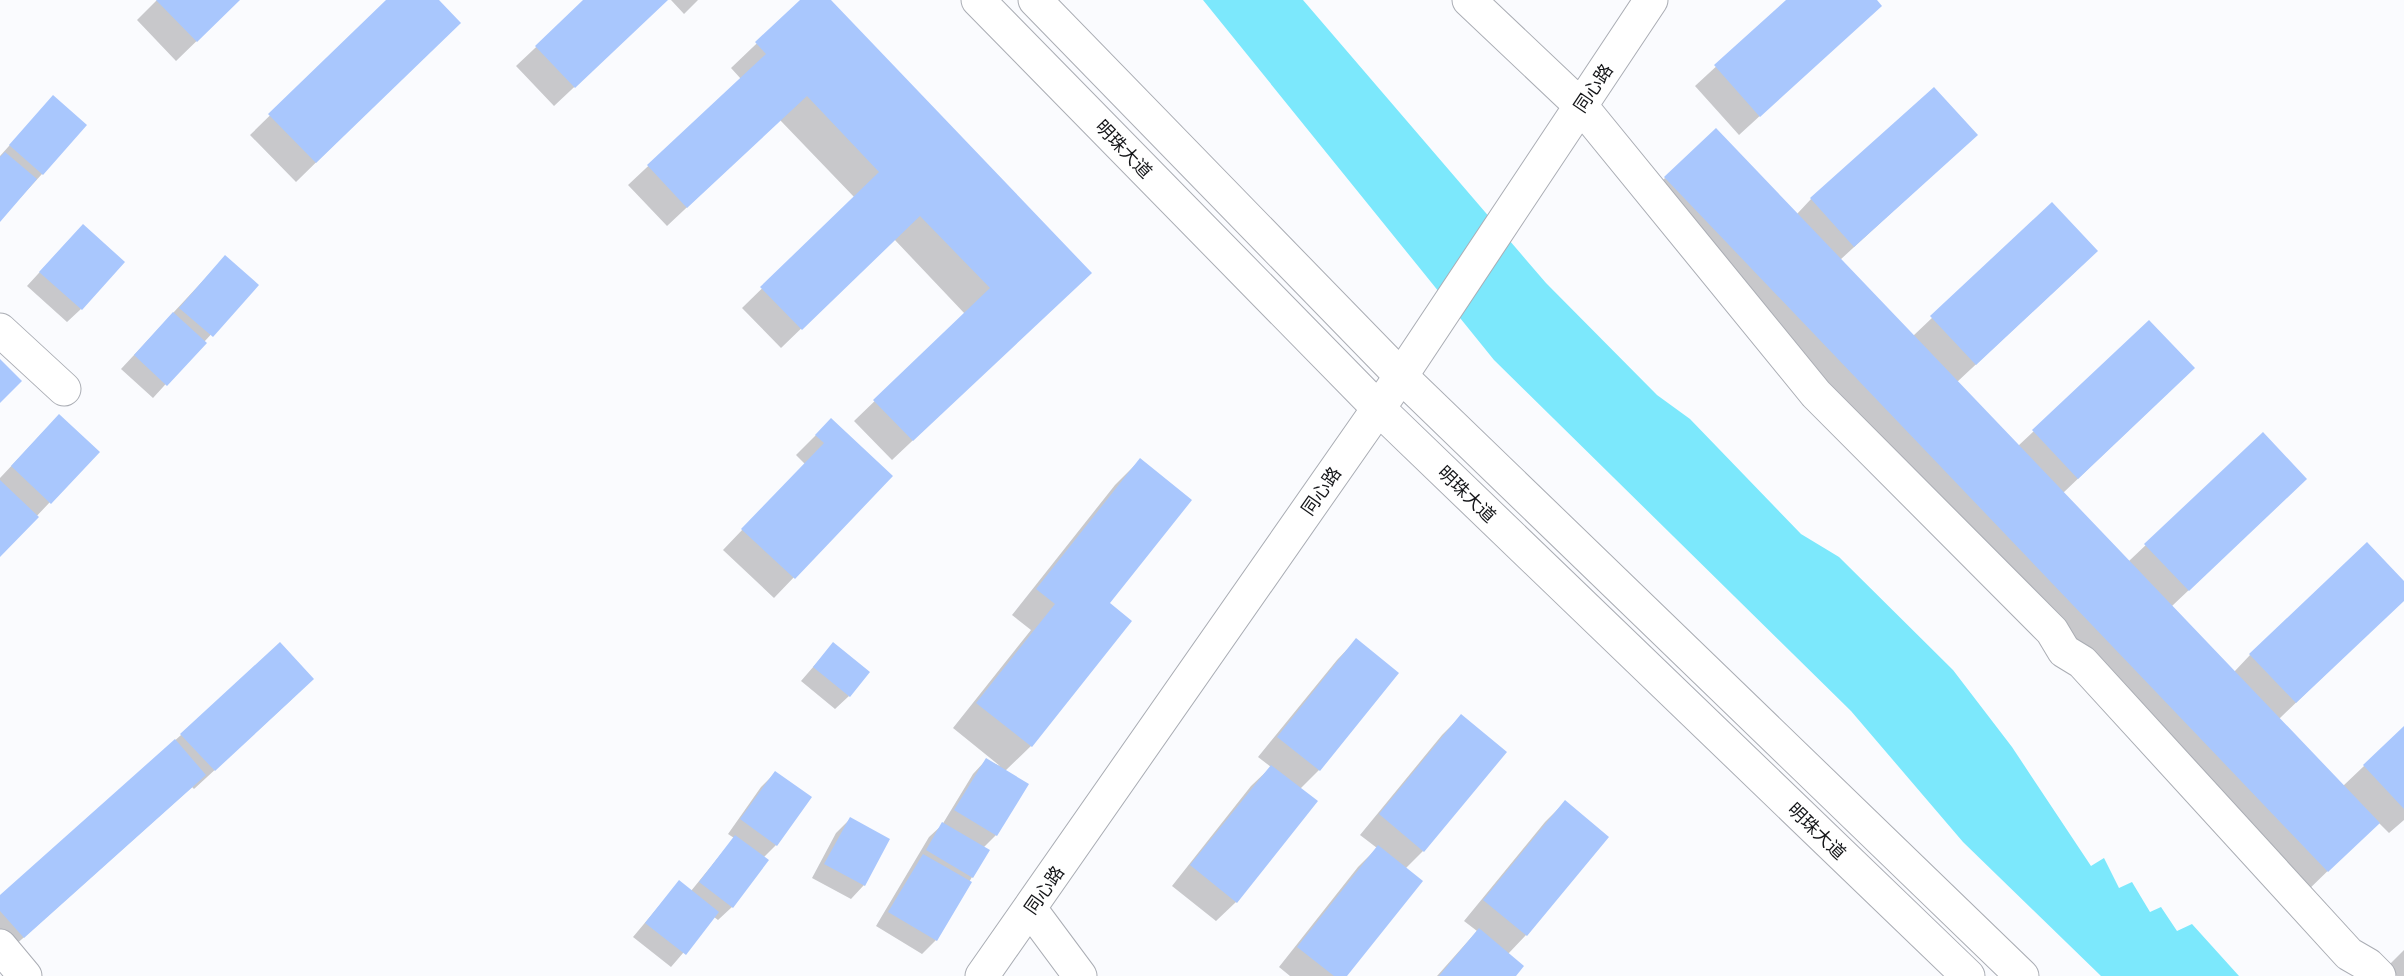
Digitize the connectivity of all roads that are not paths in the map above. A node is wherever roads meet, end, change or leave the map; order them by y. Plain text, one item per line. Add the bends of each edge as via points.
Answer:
1 (978, 0) edge
2 (1035, 0) edge
3 (1469, 0) edge
4 (1641, 4) edge
5 (1581, 106) junction
6 (0, 330) edge
7 (1401, 376) junction
8 (64, 388) dead end
9 (1378, 408) junction
10 (1030, 910) junction
11 (0, 946) edge
12 (25, 976) edge
13 (982, 976) edge
14 (1080, 976) edge
15 (1968, 976) edge
16 (2022, 976) edge
17 (2379, 976) edge

1 - 9 main road, 明珠大道
2 - 7 main road
3 - 5 main road
4 - 5 main road, 同心路
5 - 7 main road, 同心路
5 - 17 main road via 1816,394 2052,631 2064,651 2082,662 2349,954
6 - 8 main road
7 - 9 main road, 同心路
7 - 16 main road
9 - 10 main road, 同心路
9 - 15 main road, 明珠大道
10 - 13 main road, 同心路
10 - 14 main road
11 - 12 main road

